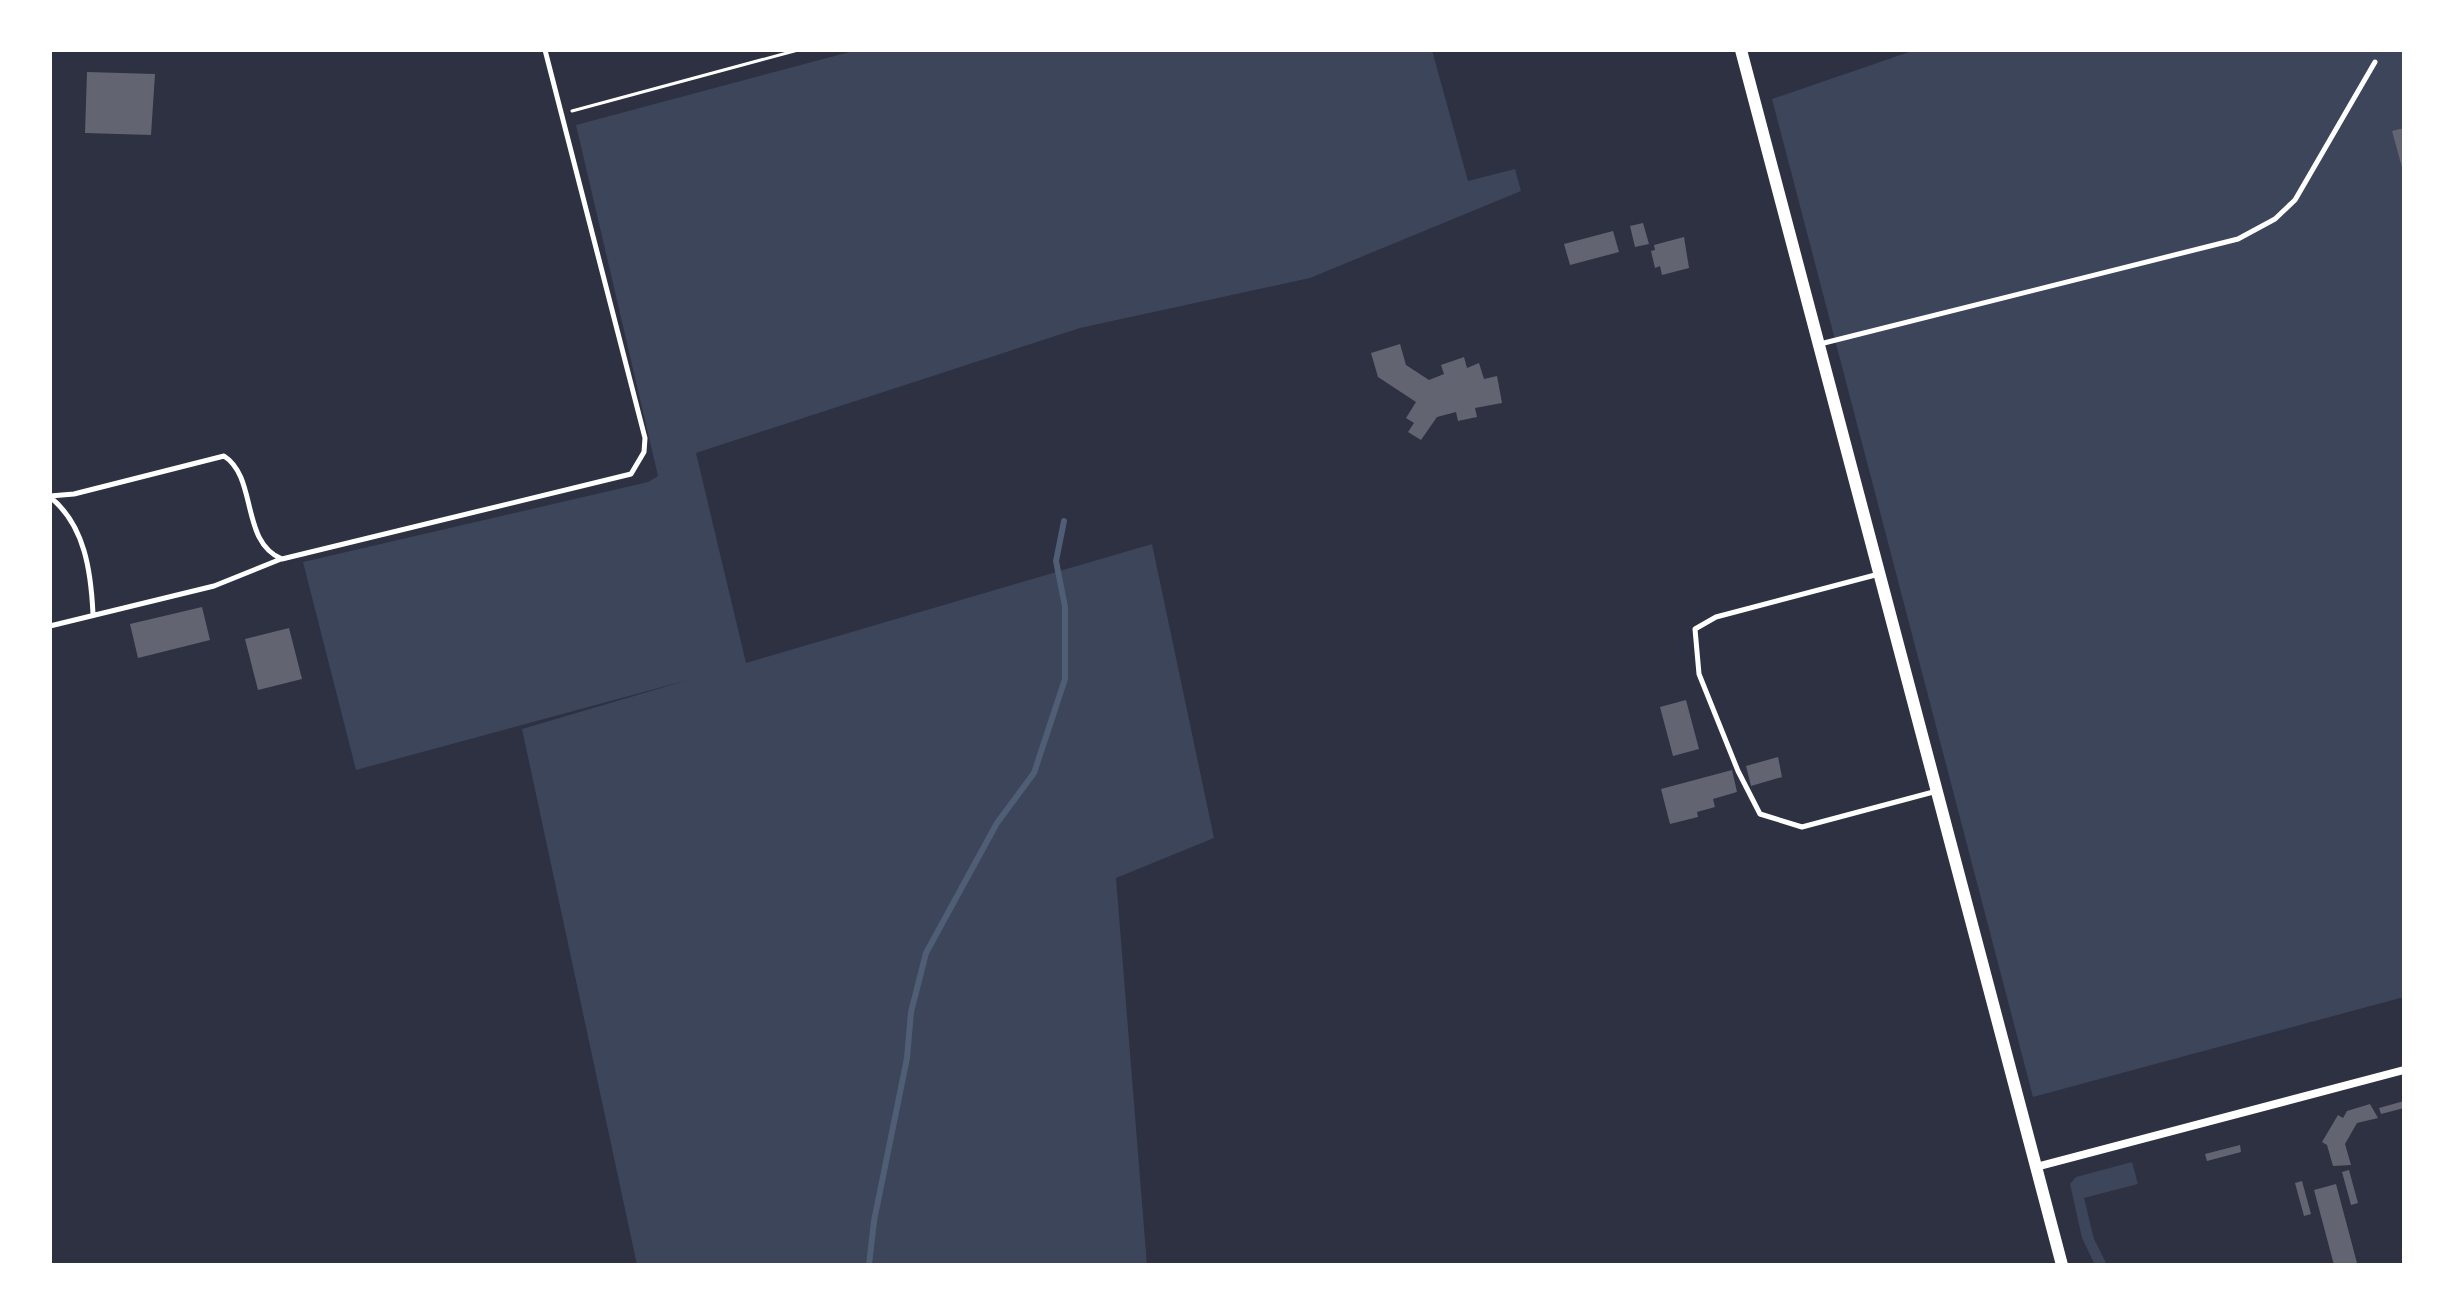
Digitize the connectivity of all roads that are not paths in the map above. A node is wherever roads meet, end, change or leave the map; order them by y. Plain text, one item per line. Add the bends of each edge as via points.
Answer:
1 (545, 50) edge
2 (1741, 50) edge
3 (2375, 62) dead end
4 (1819, 344) junction
5 (50, 496) edge
6 (282, 559) junction
7 (1880, 574) junction
8 (93, 614) junction
9 (50, 626) edge
10 (1937, 791) junction
11 (2404, 1070) edge
12 (2036, 1167) junction
13 (2062, 1265) edge

1 - 6 lane via 645,438 640,463 617,479
2 - 4 street
3 - 4 lane via 2295,200 2275,219 2238,239
4 - 7 street
5 - 6 lane via 224,456 238,472 259,539 270,554
5 - 8 lane via 69,512 91,572
6 - 8 lane via 214,586
7 - 10 street
7 - 10 lane via 1716,617 1695,629 1699,674 1760,814 1802,827
8 - 9 lane
10 - 12 street
11 - 12 street
12 - 13 street

